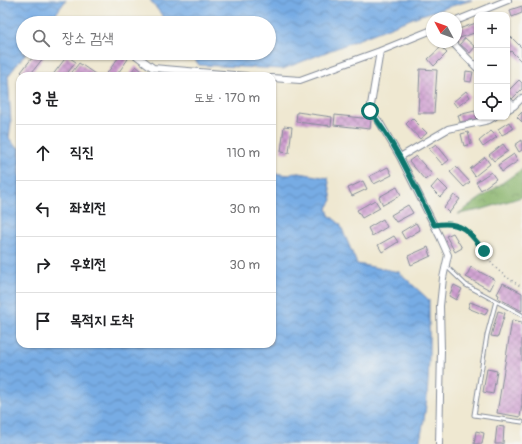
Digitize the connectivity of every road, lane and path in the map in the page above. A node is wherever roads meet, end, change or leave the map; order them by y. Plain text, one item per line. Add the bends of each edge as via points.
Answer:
1 (508, 0) edge
2 (462, 19) edge
3 (426, 32) edge
4 (458, 48) edge
5 (380, 51) junction
6 (142, 60) edge
7 (474, 65) edge
8 (200, 72) edge
9 (276, 78) edge
10 (522, 98) edge
11 (510, 102) edge
12 (514, 106) junction
13 (510, 108) edge
14 (489, 120) edge
15 (400, 157) junction
16 (434, 225) junction
17 (446, 266) junction
18 (522, 287) edge
19 (496, 301) junction
20 (522, 315) edge
21 (522, 422) edge
22 (439, 444) edge

1 - 2 street
3 - 5 street
4 - 7 street
5 - 9 street via 300,80
5 - 15 street via 370,111
6 - 8 street via 153,68
10 - 12 street
11 - 12 street
12 - 13 street
14 - 15 street via 448,129
15 - 16 street
16 - 17 street via 448,255
16 - 18 path via 456,224 464,228 474,237 502,275
17 - 19 lane via 466,285
17 - 22 street via 440,306
19 - 20 lane
19 - 21 lane via 487,334 474,415

